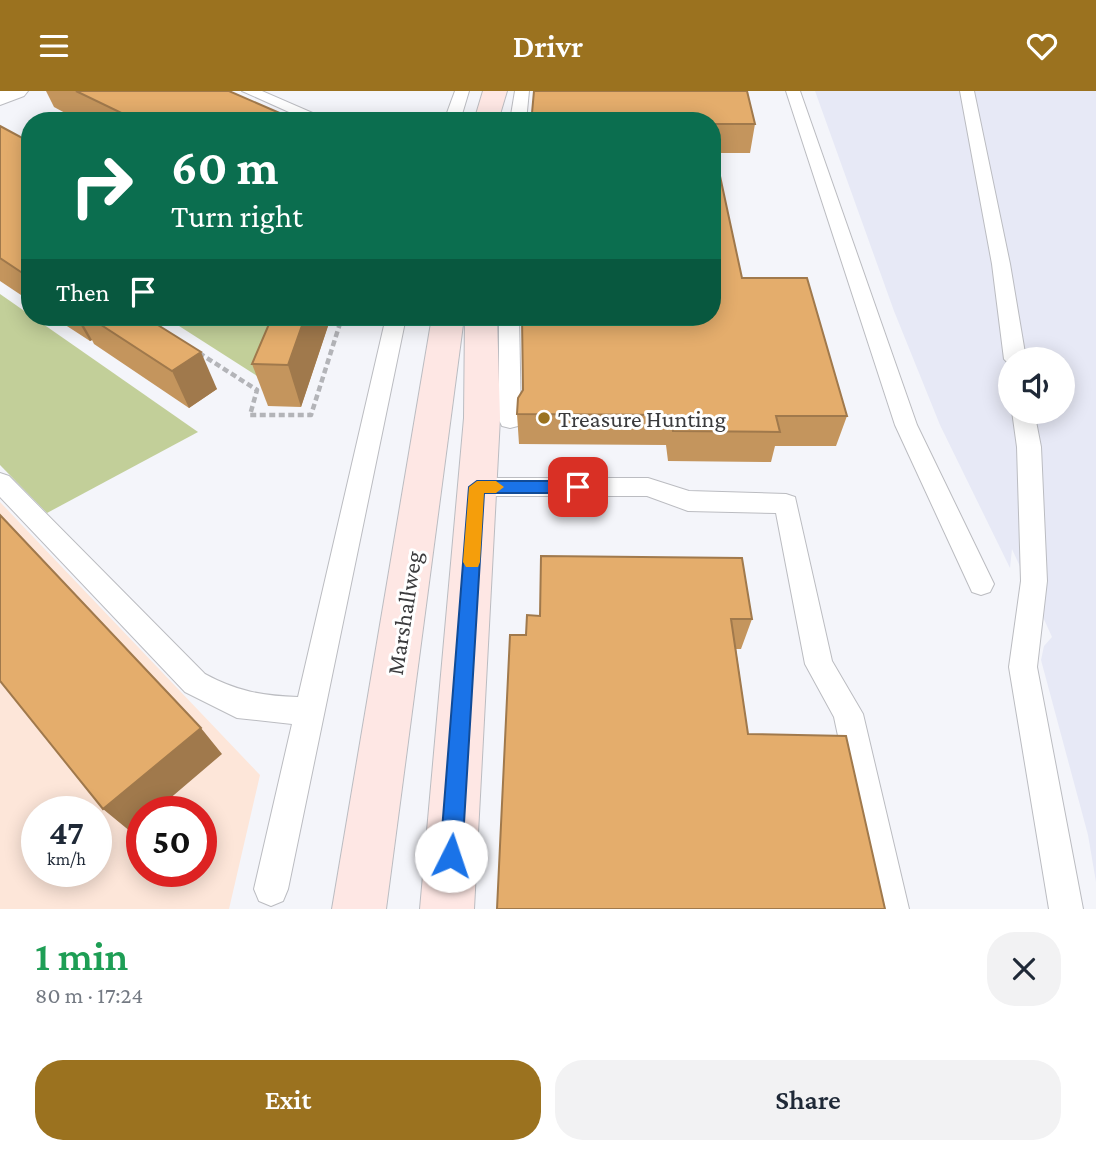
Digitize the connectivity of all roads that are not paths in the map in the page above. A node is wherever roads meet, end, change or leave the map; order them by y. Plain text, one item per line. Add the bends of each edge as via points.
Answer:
1 (16, 91) edge
2 (249, 91) edge
3 (462, 91) edge
4 (522, 91) edge
5 (793, 91) edge
6 (967, 91) edge
7 (0, 98) edge
8 (301, 112) edge
9 (455, 112) edge
10 (519, 112) edge
11 (394, 326) edge
12 (447, 326) edge
13 (481, 326) edge
14 (509, 326) edge
15 (1013, 347) edge
16 (510, 420) dead end
17 (1025, 424) edge
18 (0, 482) edge
19 (477, 487) junction
20 (982, 584) dead end
21 (310, 711) junction
22 (271, 888) dead end
23 (359, 909) edge
24 (447, 909) edge
25 (891, 909) edge
26 (1066, 909) edge

1 - 7 street
2 - 8 lane
3 - 9 lane
4 - 10 lane
5 - 20 lane via 906,425
6 - 15 lane
11 - 21 lane
12 - 23 main road, Marshallweg
13 - 19 main road
14 - 16 lane
17 - 26 lane via 1034,581 1023,667
18 - 21 lane via 195,683 252,710
19 - 24 main road
19 - 25 lane via 648,487 688,501 786,504 820,664 848,714
21 - 22 lane

